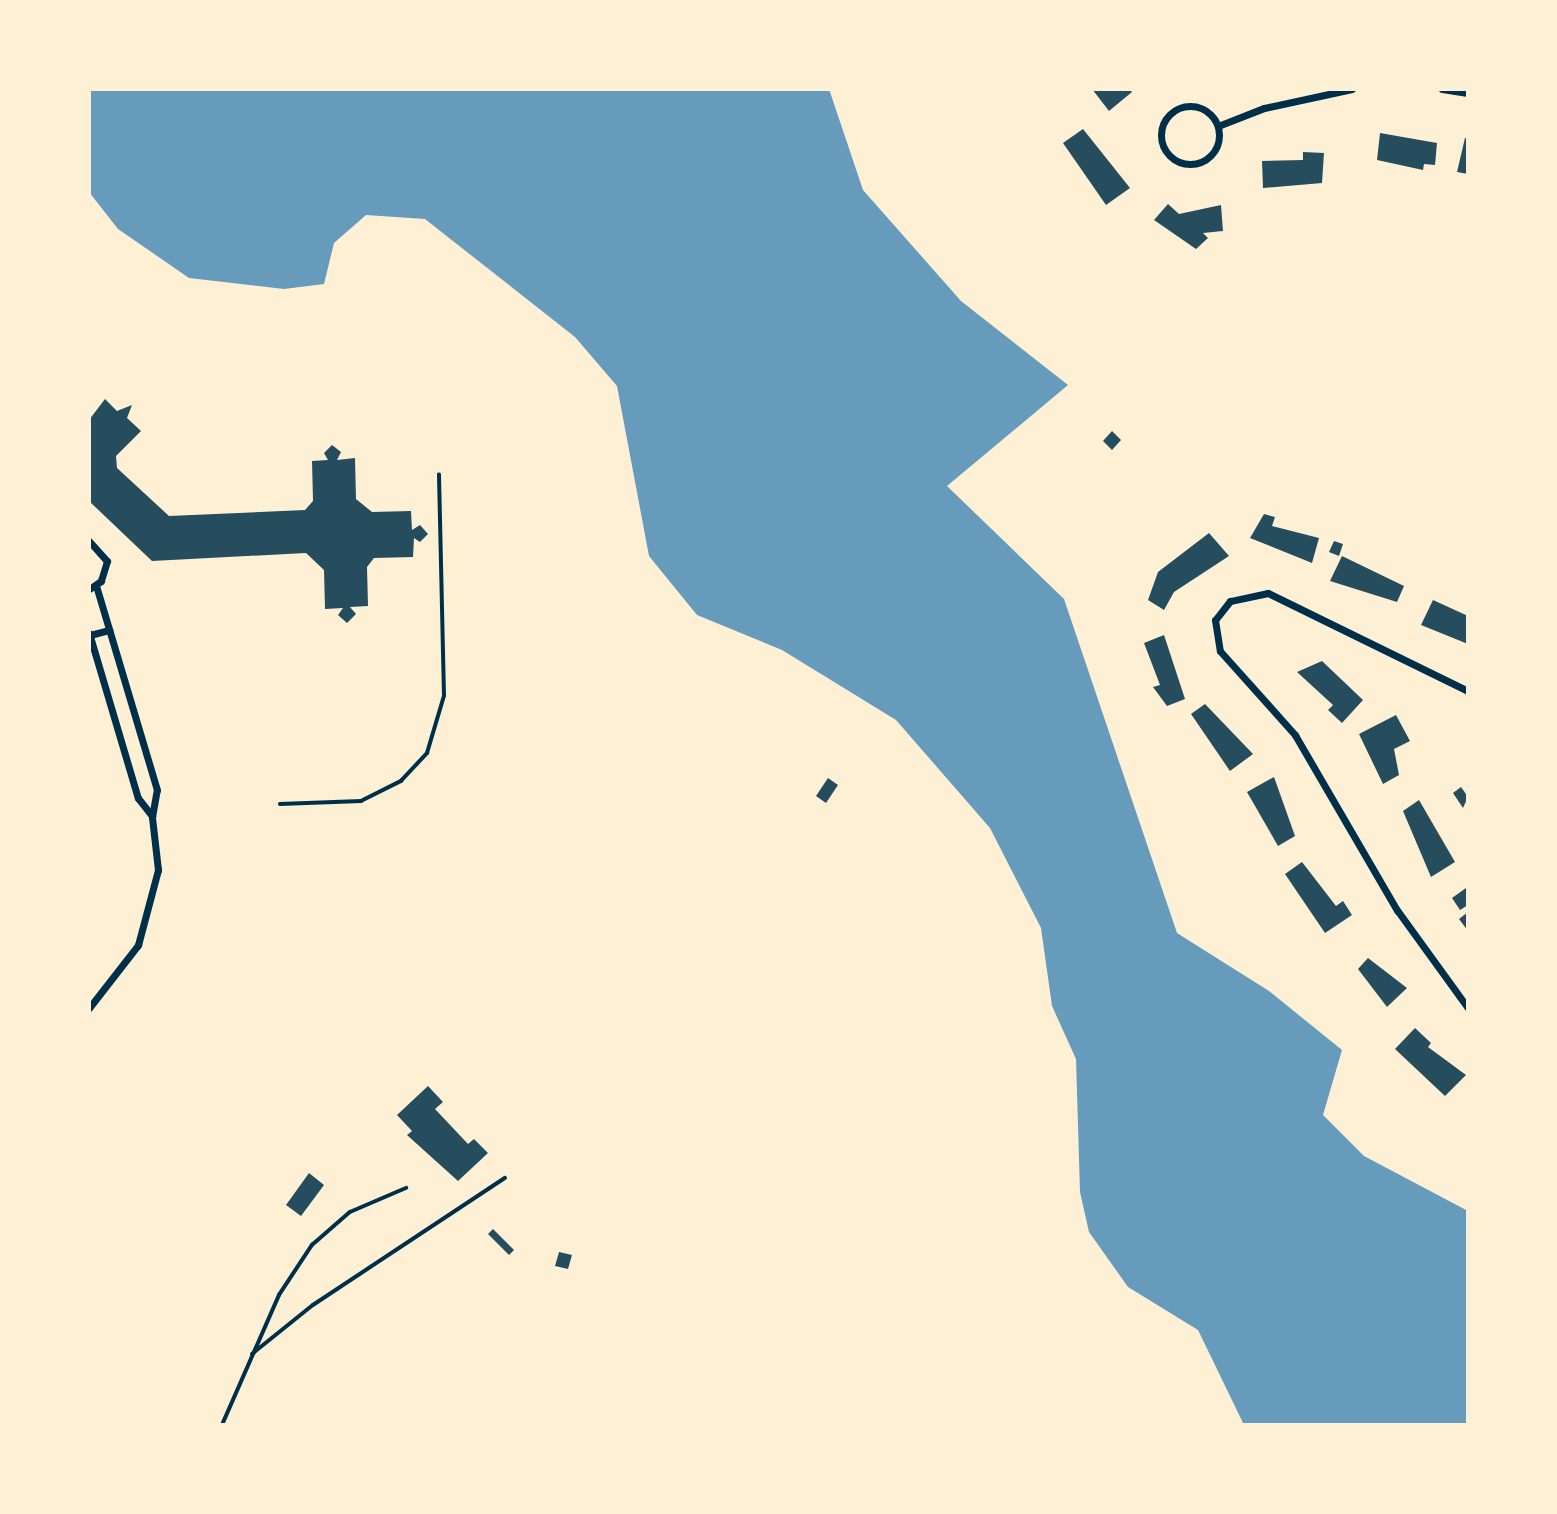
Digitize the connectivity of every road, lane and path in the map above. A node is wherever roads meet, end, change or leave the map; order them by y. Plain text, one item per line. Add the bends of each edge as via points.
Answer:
1 (1352, 89) edge
2 (1442, 89) edge
3 (1468, 93) edge
4 (1218, 126) junction
5 (439, 475) dead end
6 (89, 541) edge
7 (93, 587) edge
8 (109, 629) junction
9 (89, 634) edge
10 (1468, 691) edge
11 (280, 804) dead end
12 (152, 817) junction
13 (89, 1008) edge
14 (1468, 1008) edge
15 (505, 1178) dead end
16 (406, 1188) dead end
17 (250, 1356) junction
18 (222, 1425) edge

1 - 4 street via 1264,108
2 - 3 street
4 - 4 street via 1214,152 1198,164 1178,162 1163,148 1164,121 1179,108 1205,110
5 - 11 lane via 444,696 426,753 401,781 361,801
6 - 7 street via 107,561
7 - 8 street
8 - 9 street
8 - 12 street via 157,790
9 - 12 street via 138,798
10 - 14 street via 1268,593 1230,601 1215,620 1220,651 1291,728 1397,910
12 - 13 street via 158,870 147,923 125,968
15 - 17 lane via 313,1305
16 - 17 lane via 350,1212 312,1245
17 - 18 lane

